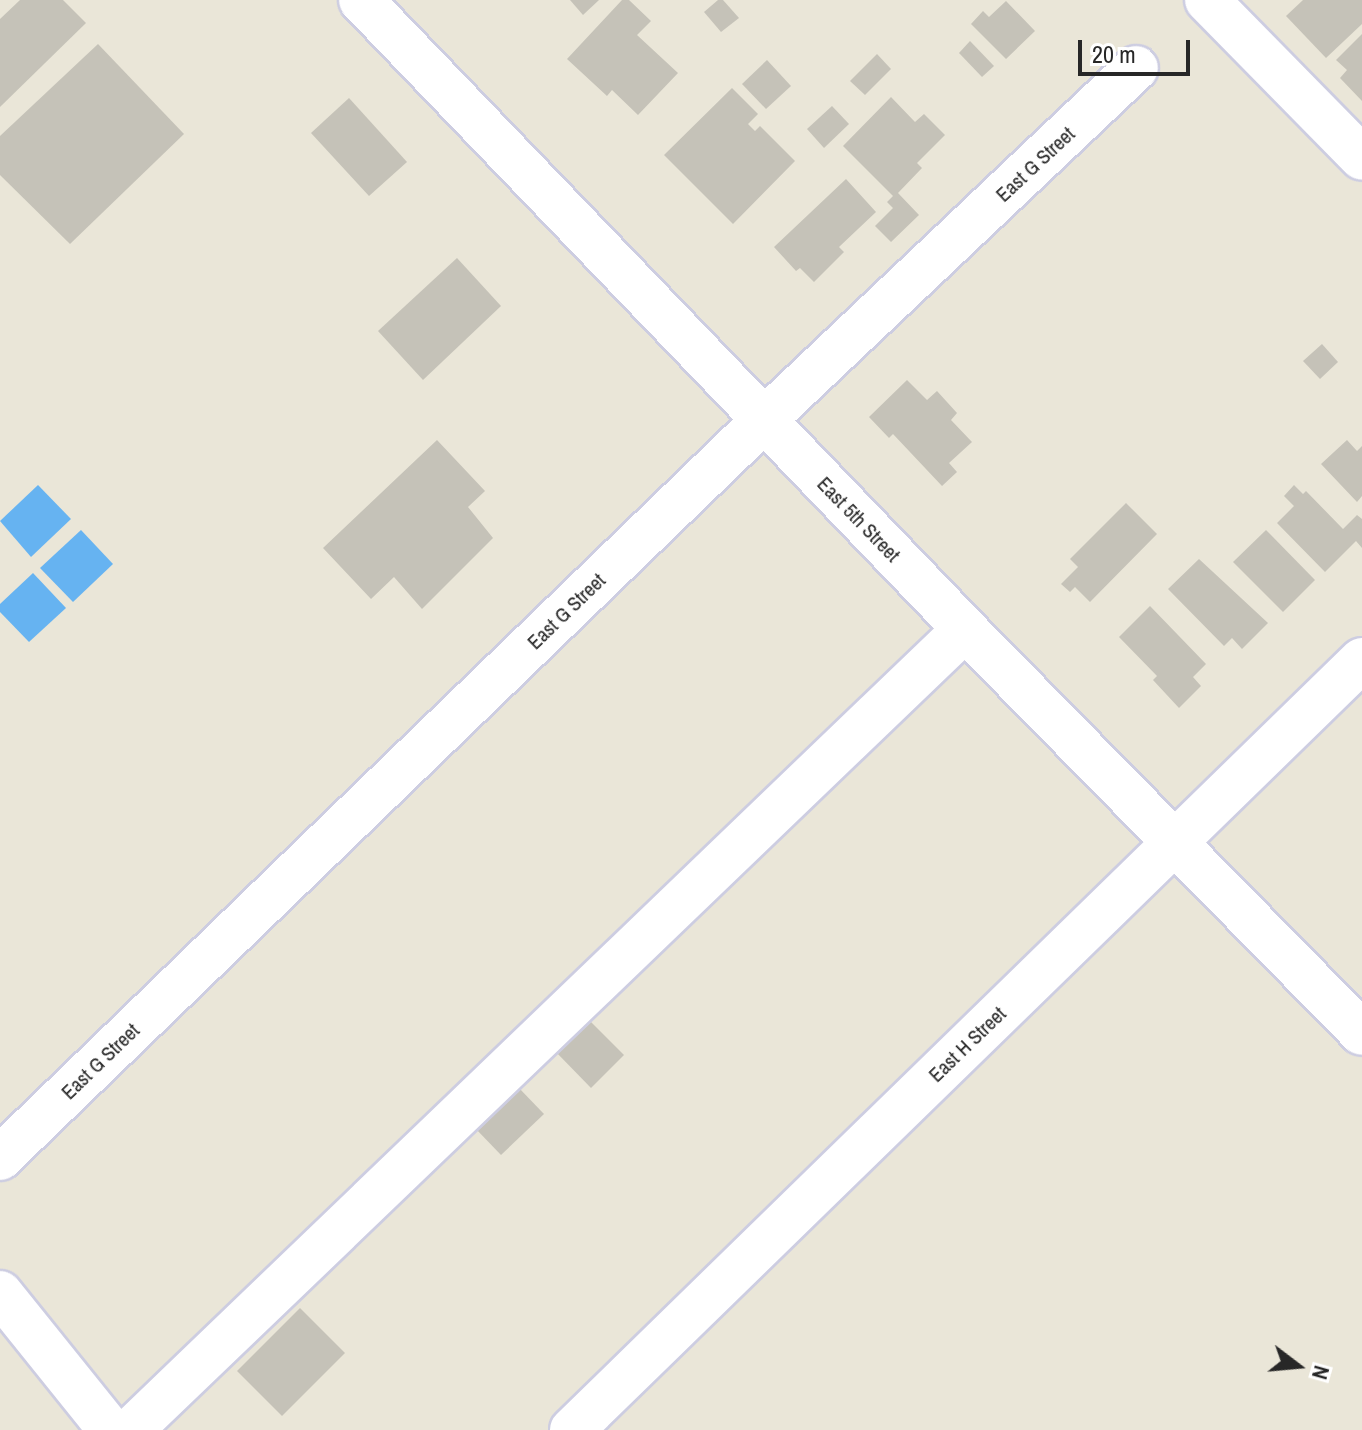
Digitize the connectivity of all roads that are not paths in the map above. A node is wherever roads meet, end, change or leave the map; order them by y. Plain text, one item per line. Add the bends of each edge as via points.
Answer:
1 (361, 0) edge
2 (1207, 0) edge
3 (1136, 68) dead end
4 (1362, 158) edge
5 (764, 420) junction
6 (965, 629) junction
7 (1362, 660) edge
8 (1175, 840) junction
9 (1362, 1033) edge
10 (0, 1158) edge
11 (0, 1293) edge
12 (110, 1430) edge
13 (131, 1430) edge
14 (572, 1430) edge

1 - 5 street, East 5th Street
2 - 4 street
3 - 5 street, East G Street
5 - 6 street, East 5th Street
5 - 10 street, East G Street
6 - 8 street, East 5th Street
6 - 13 street
7 - 8 street, East H Street
8 - 9 street, East 5th Street
8 - 14 street, East H Street
11 - 12 street

